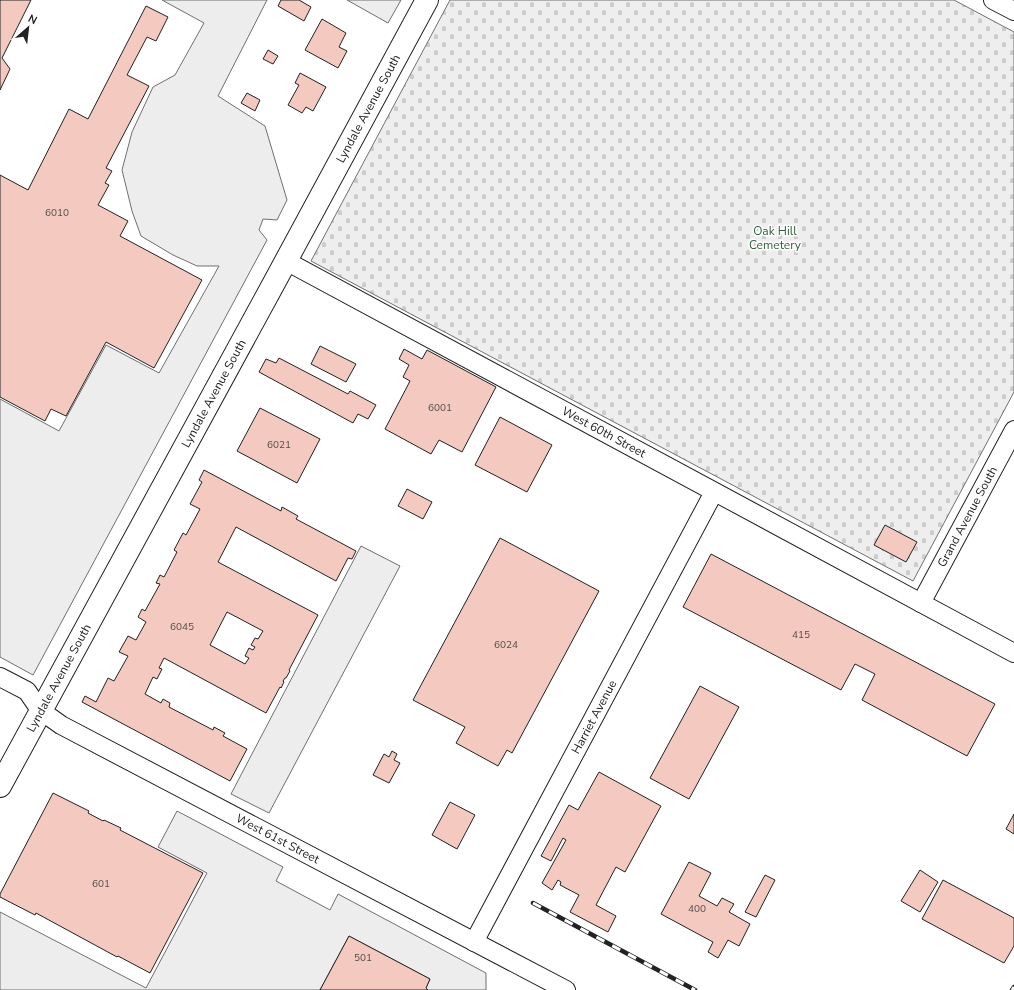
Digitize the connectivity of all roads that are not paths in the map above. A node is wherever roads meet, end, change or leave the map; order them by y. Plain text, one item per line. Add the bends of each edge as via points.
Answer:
1 (427, 0) edge
2 (993, 0) edge
3 (1014, 11) edge
4 (286, 261) junction
5 (1014, 430) edge
6 (714, 492) junction
7 (921, 603) junction
8 (1014, 653) edge
9 (0, 677) edge
10 (40, 710) junction
11 (0, 786) edge
12 (474, 942) junction
13 (566, 990) edge

1 - 4 main road, Lyndale Avenue South
2 - 3 street
4 - 6 street, West 60th Street
4 - 10 main road, Lyndale Avenue South
5 - 7 street, Grand Avenue South
6 - 7 street, West 60th Street
6 - 12 street, Harriet Avenue
7 - 8 street, West 60th Street
9 - 10 street, West 61st Street via 27,691
10 - 11 main road, Lyndale Avenue South
10 - 12 street, West 61st Street via 61,725
12 - 13 street, West 61st Street

